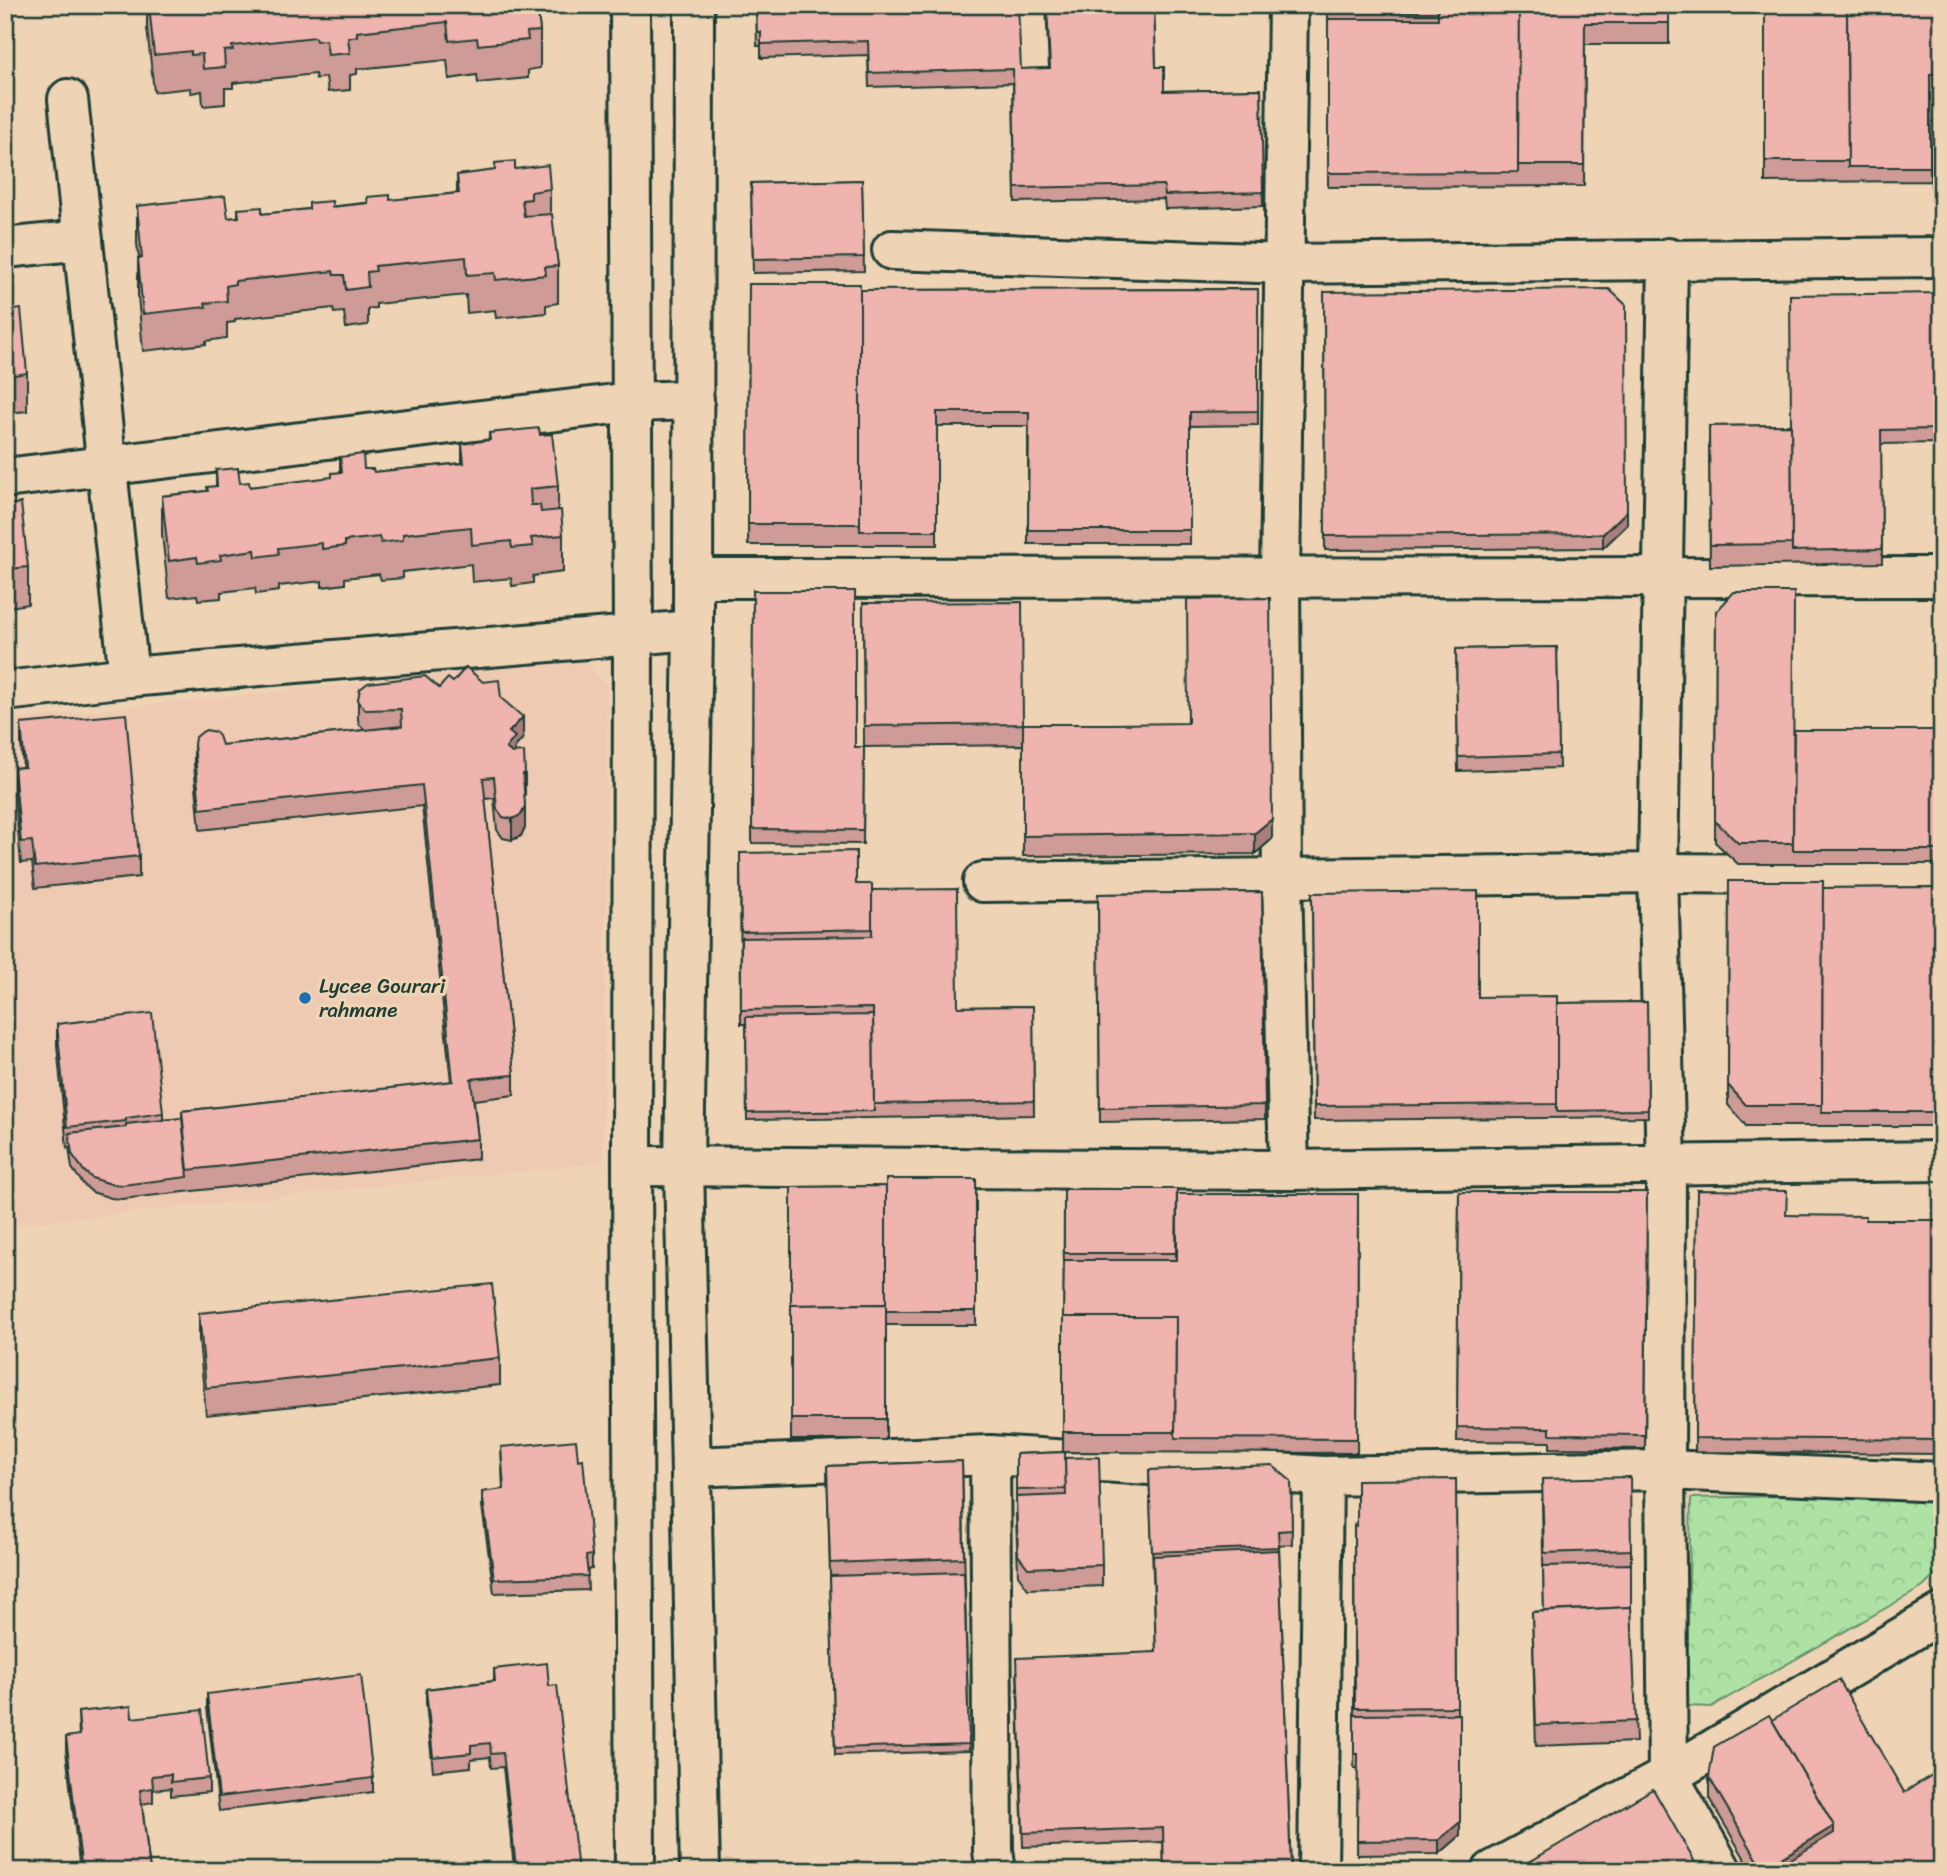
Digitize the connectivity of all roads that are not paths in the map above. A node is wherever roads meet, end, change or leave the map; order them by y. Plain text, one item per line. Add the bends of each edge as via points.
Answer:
1 (630, 5) edge
2 (694, 5) edge
3 (1288, 5) edge
4 (68, 99) dead end
5 (83, 240) junction
6 (5, 248) edge
7 (892, 250) dead end
8 (1942, 257) edge
9 (1668, 258) junction
10 (1284, 264) junction
11 (694, 400) junction
12 (631, 402) junction
13 (107, 466) junction
14 (5, 478) edge
15 (1942, 577) edge
16 (693, 578) junction
17 (1280, 578) junction
18 (1663, 578) junction
19 (693, 630) junction
20 (633, 635) junction
21 (129, 677) junction
22 (5, 691) edge
23 (1658, 873) junction
24 (1942, 875) edge
25 (1282, 879) junction
26 (983, 882) dead end
27 (1942, 1161) edge
28 (1667, 1165) junction
29 (632, 1166) junction
30 (684, 1166) junction
31 (1289, 1170) junction
32 (990, 1455) junction
33 (691, 1466) junction
34 (1665, 1470) junction
35 (1323, 1476) junction
36 (1942, 1482) edge
37 (1942, 1613) edge
38 (1668, 1776) junction
39 (635, 1871) edge
40 (700, 1871) edge
41 (996, 1871) edge
42 (1318, 1871) edge
43 (1492, 1871) edge
44 (1723, 1871) edge

1 - 12 street
2 - 11 street
3 - 10 street
4 - 5 street
5 - 6 street
5 - 13 street
7 - 10 street
8 - 9 street
9 - 10 street
9 - 18 street
10 - 17 street
11 - 12 street
11 - 16 street
12 - 13 street
12 - 20 street
13 - 14 street
13 - 21 street
15 - 18 street
16 - 17 street
16 - 19 street
17 - 18 street
17 - 25 street
18 - 23 street
19 - 20 street
19 - 30 street
20 - 21 street
20 - 29 street
21 - 22 street
23 - 24 street
23 - 25 street
23 - 28 street
25 - 26 street
25 - 31 street
27 - 28 street
28 - 31 street
28 - 34 street
29 - 30 street
29 - 39 street
30 - 31 street
30 - 33 street
32 - 33 street
32 - 35 street
32 - 41 street
33 - 40 street
34 - 35 street
34 - 36 street
34 - 38 street
35 - 42 street
37 - 38 street
38 - 43 street
38 - 44 street

